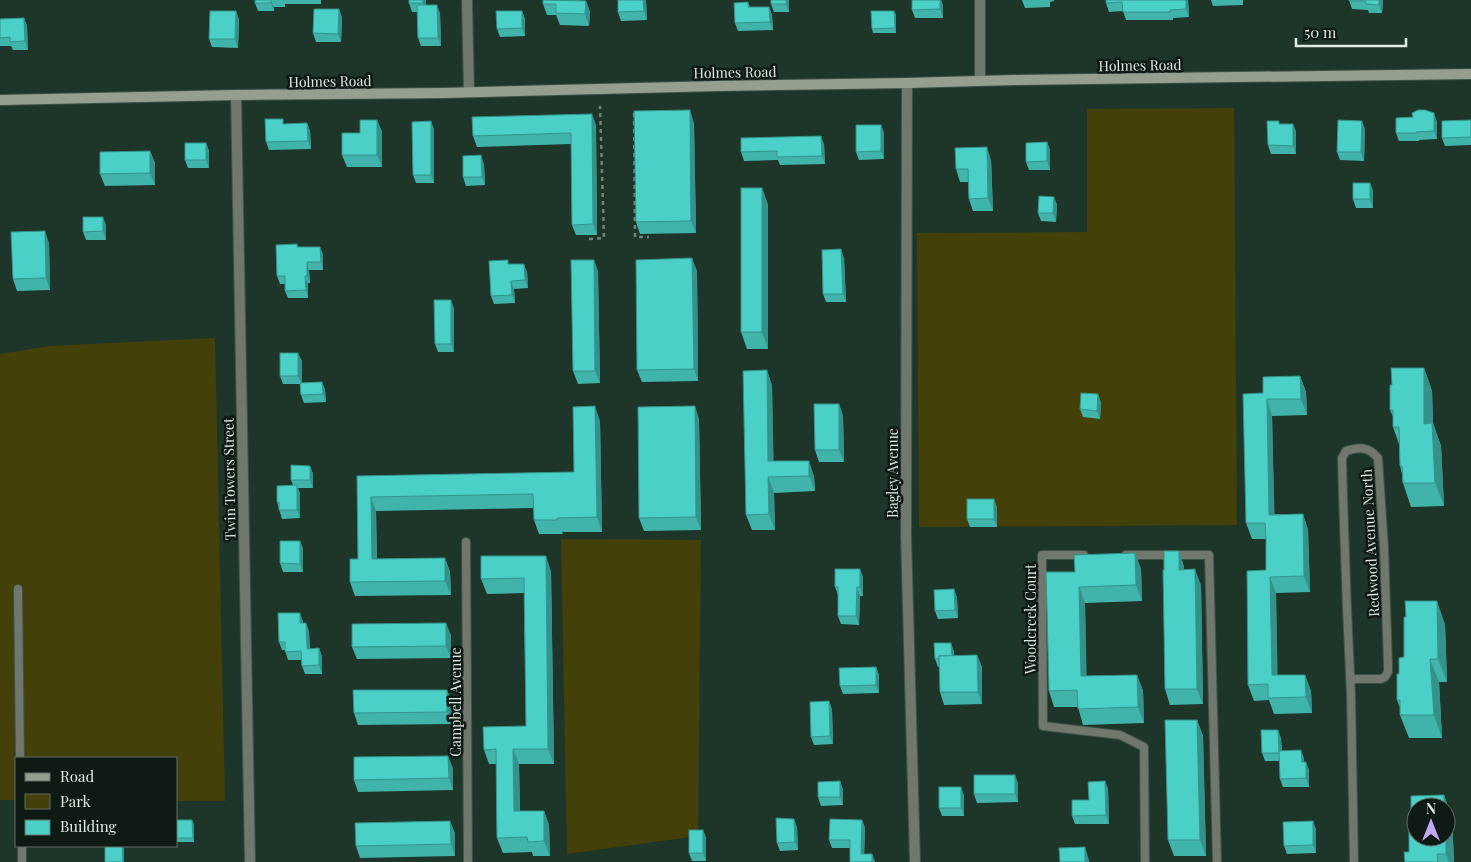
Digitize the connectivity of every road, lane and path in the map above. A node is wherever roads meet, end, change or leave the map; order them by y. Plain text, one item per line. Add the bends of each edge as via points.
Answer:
1 (467, 0) edge
2 (980, 0) edge
3 (1471, 74) edge
4 (980, 81) junction
5 (907, 83) junction
6 (469, 92) junction
7 (236, 95) junction
8 (0, 100) edge
9 (600, 106) dead end
10 (634, 113) edge
11 (650, 237) dead end
12 (589, 239) dead end
13 (466, 542) dead end
14 (1091, 555) edge
15 (1120, 555) edge
16 (18, 589) dead end
17 (1350, 679) junction
18 (20, 757) edge
19 (22, 847) edge
20 (22, 862) edge
21 (250, 862) edge
22 (468, 862) edge
23 (915, 862) edge
24 (1144, 862) edge
25 (1217, 862) edge
26 (1354, 862) edge

1 - 6 street
2 - 4 street
3 - 4 main road, Holmes Road
4 - 5 main road, Holmes Road
5 - 6 main road, Holmes Road
5 - 23 street, Bagley Avenue via 906,535
6 - 7 main road, Holmes Road
7 - 8 main road, Holmes Road
7 - 21 street, Twin Towers Street
9 - 12 path via 604,238
10 - 11 path via 635,237
13 - 22 lane, Campbell Avenue
14 - 24 lane, Woodcreek Court via 1042,555 1043,726 1120,735 1144,747
15 - 25 lane via 1208,555
16 - 18 lane
17 - 17 lane, Redwood Avenue North via 1342,458 1346,451 1356,447 1372,451 1378,458 1388,672 1381,678
17 - 26 lane, Redwood Avenue North
19 - 20 lane

